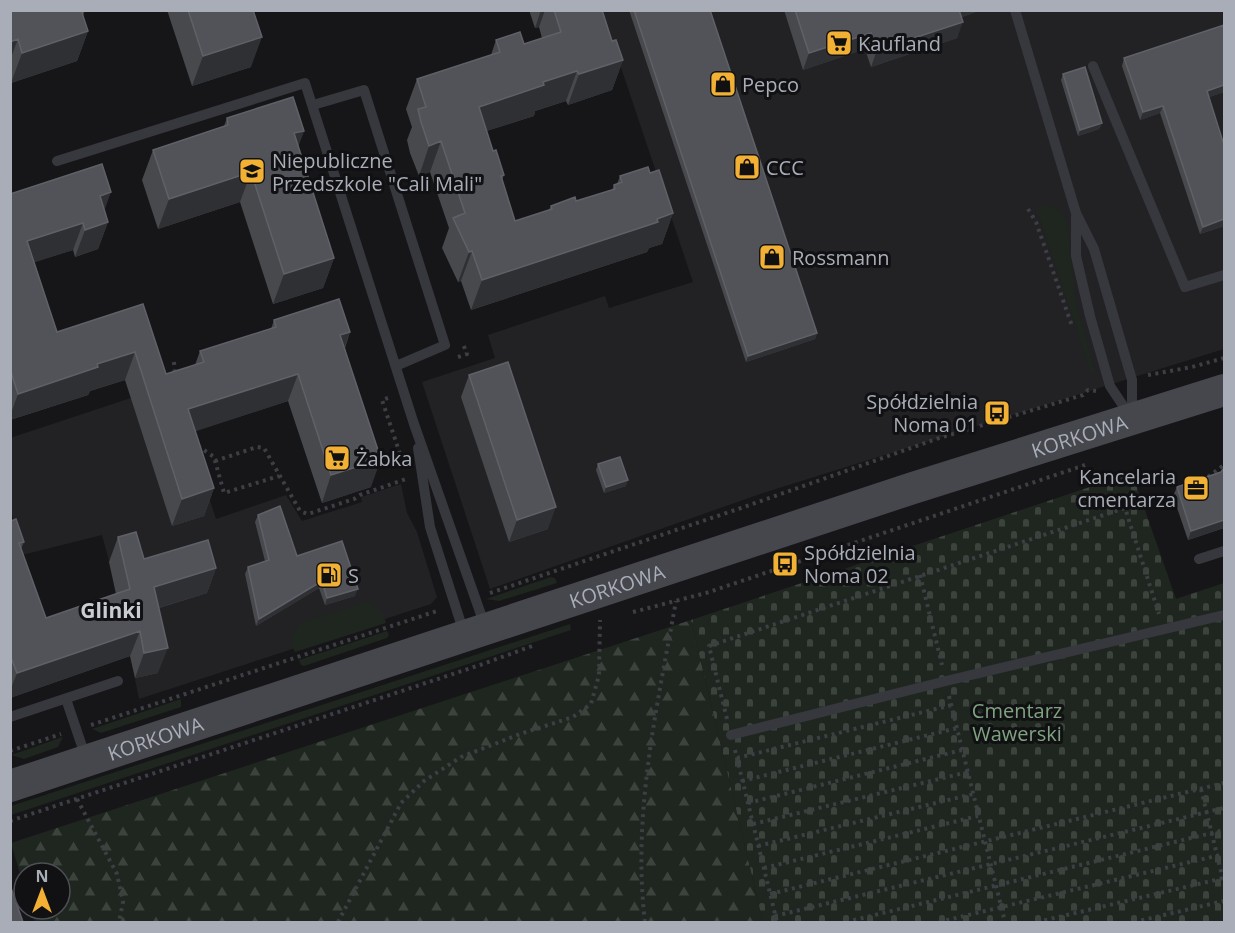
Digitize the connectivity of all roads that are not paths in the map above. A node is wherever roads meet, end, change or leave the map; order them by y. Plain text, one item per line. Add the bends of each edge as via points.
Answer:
1 (1015, 10) edge
2 (1093, 66) dead end
3 (313, 105) junction
4 (57, 161) dead end
5 (1076, 213) junction
6 (1223, 279) edge
7 (396, 366) junction
8 (1213, 394) edge
9 (1132, 419) junction
10 (414, 424) junction
11 (1224, 551) edge
12 (1199, 559) dead end
13 (1224, 615) edge
14 (476, 633) junction
15 (118, 681) dead end
16 (66, 699) junction
17 (10, 717) edge
18 (731, 735) road end
19 (75, 764) junction
20 (10, 786) edge

1 - 5 lane
2 - 6 lane via 1185,287
3 - 4 lane via 305,83
3 - 7 lane
3 - 7 lane via 364,90 446,345
5 - 9 lane via 1094,249 1132,380
5 - 9 lane via 1076,256 1090,316 1110,386
7 - 10 lane
8 - 9 street, KORKOWA
9 - 14 street, KORKOWA
10 - 14 lane via 476,598
10 - 14 lane via 430,527 455,605
11 - 12 lane
13 - 18 lane
14 - 19 street, KORKOWA
15 - 16 lane
16 - 17 lane
16 - 19 lane via 77,729
19 - 20 street, KORKOWA

